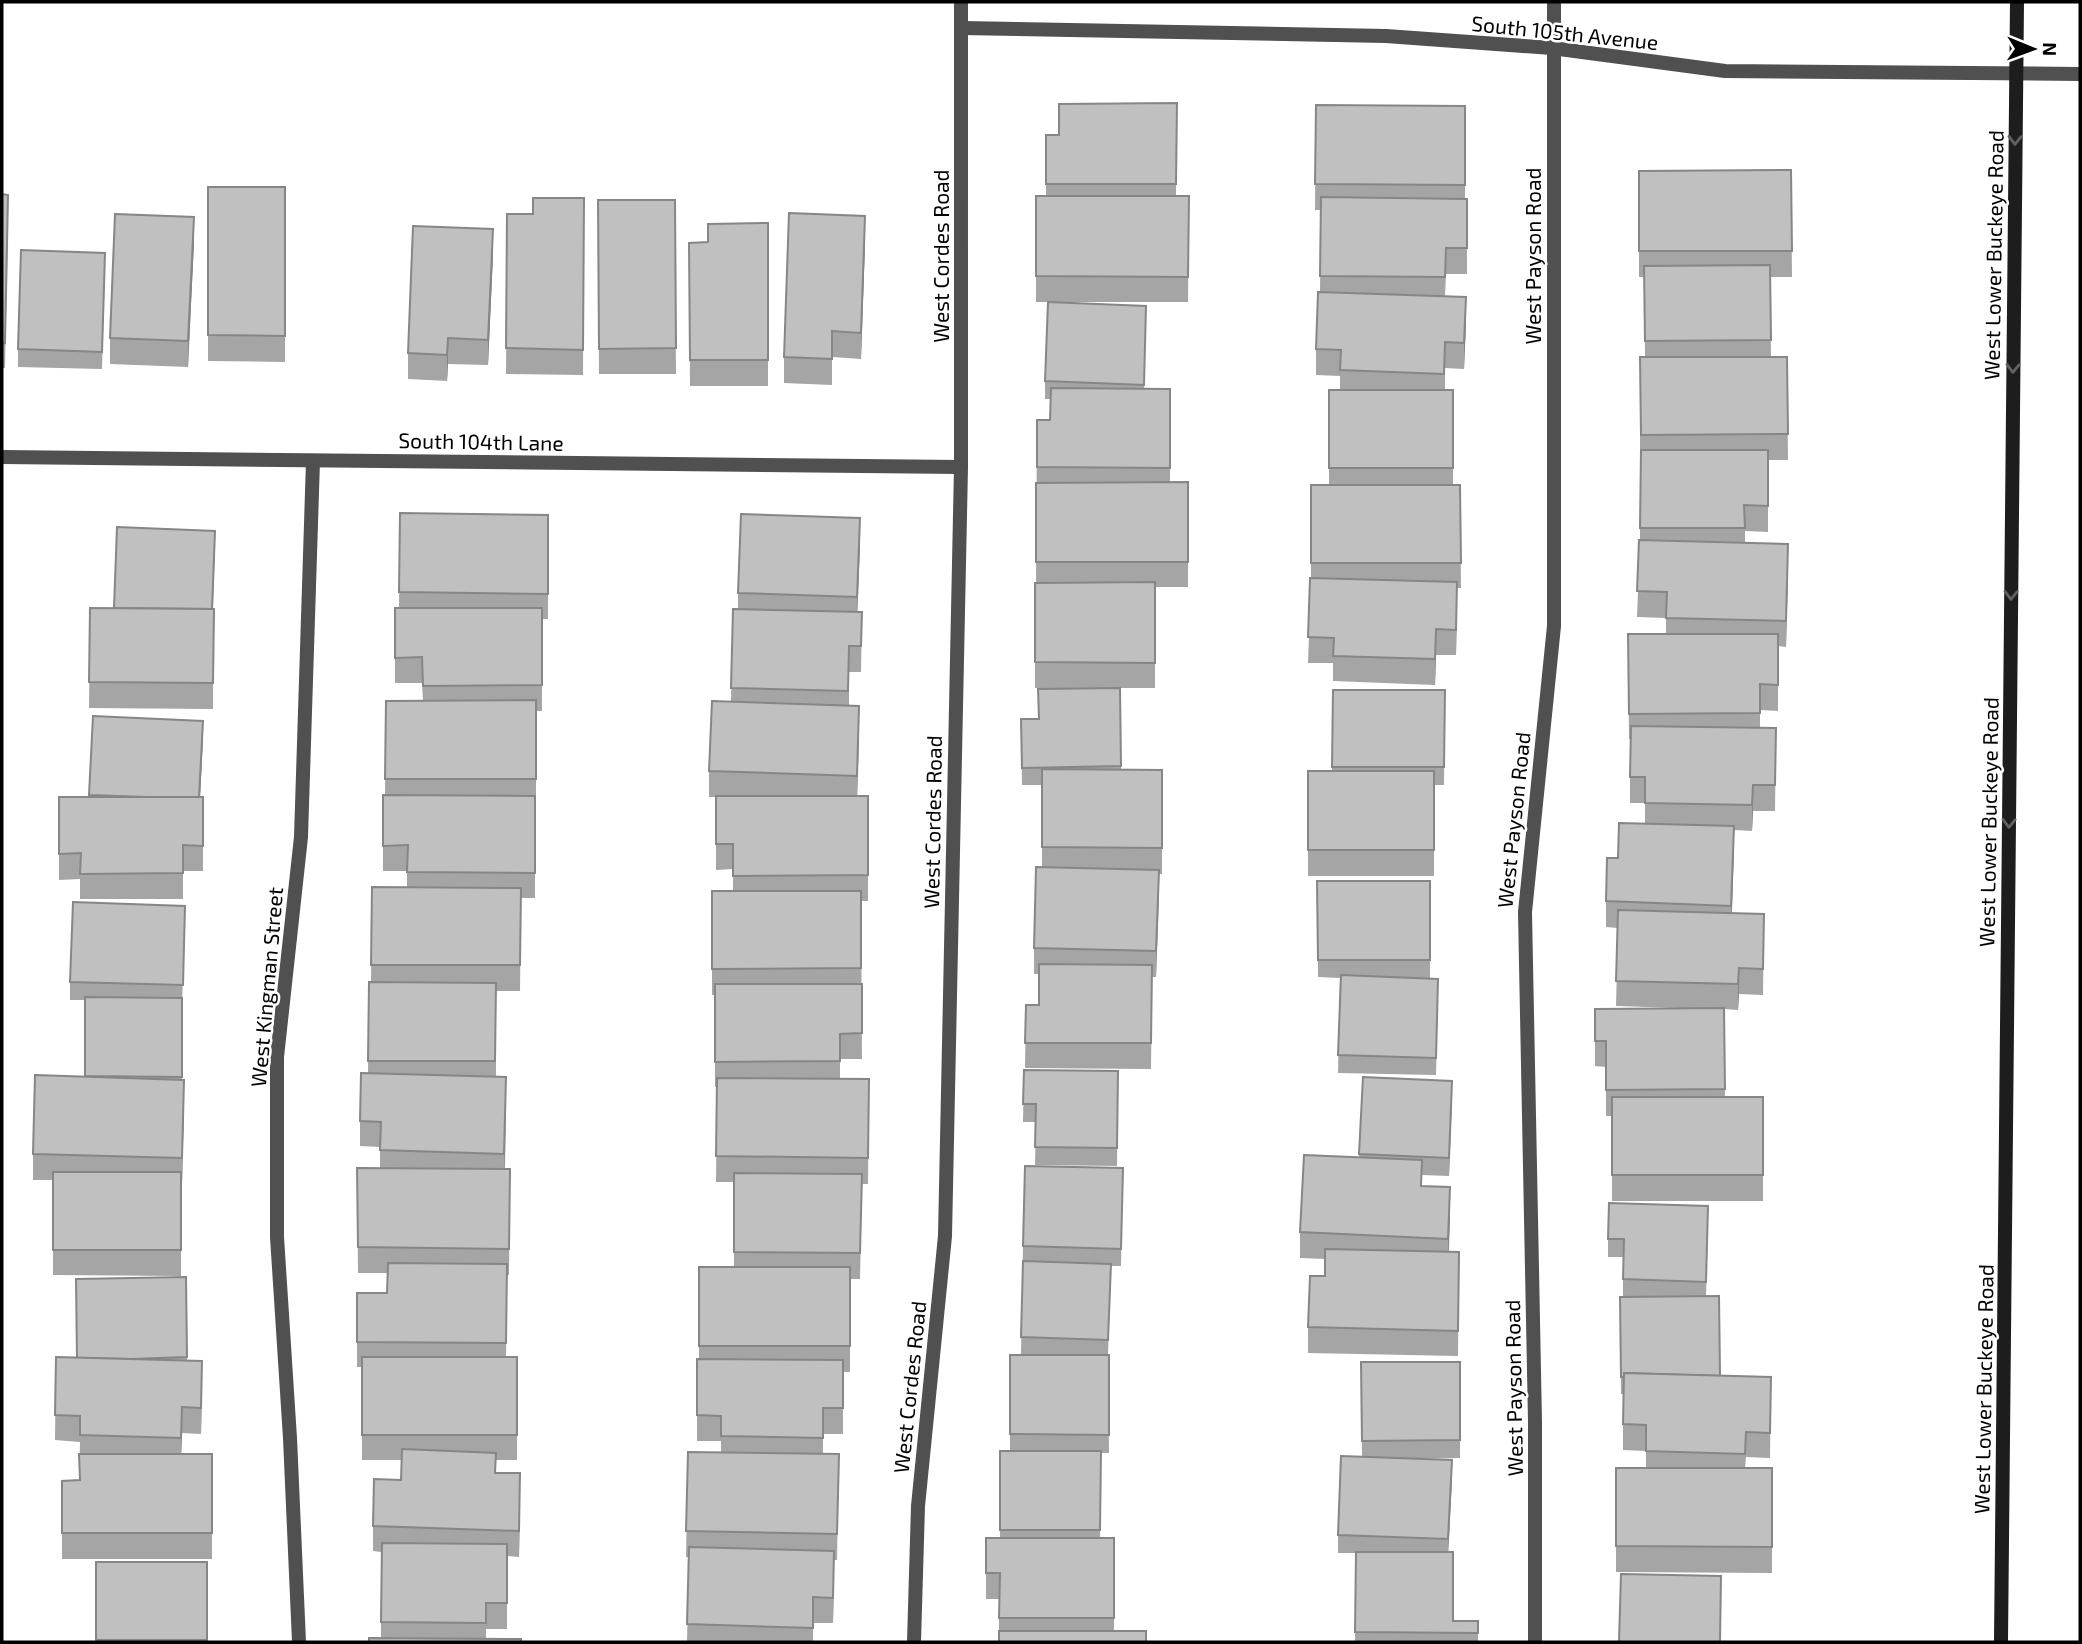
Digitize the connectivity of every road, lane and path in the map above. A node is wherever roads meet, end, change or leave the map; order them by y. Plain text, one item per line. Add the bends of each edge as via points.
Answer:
1 (961, 2) edge
2 (1554, 2) edge
3 (2017, 2) edge
4 (961, 28) junction
5 (1552, 48) junction
6 (2016, 72) junction
7 (2080, 74) edge
8 (2, 457) edge
9 (313, 461) junction
10 (961, 467) junction
11 (299, 1642) edge
12 (915, 1642) edge
13 (1535, 1642) edge
14 (2001, 1642) edge

1 - 4 street, West Cordes Road
2 - 5 street, West Payson Road
3 - 6 main road, West Lower Buckeye Road
4 - 5 street, South 105th Avenue via 1386,36
4 - 10 street, West Cordes Road
5 - 6 street, South 105th Avenue via 1725,71
5 - 13 street, West Payson Road via 1554,626 1525,912
6 - 7 street, South 105th Avenue
6 -> 14 main road, West Lower Buckeye Road
8 - 9 street, South 104th Lane
9 - 10 street, South 104th Lane
9 - 11 street, West Kingman Street via 302,837 277,1070 276,1237
10 - 12 street, West Cordes Road via 945,1236 918,1506

